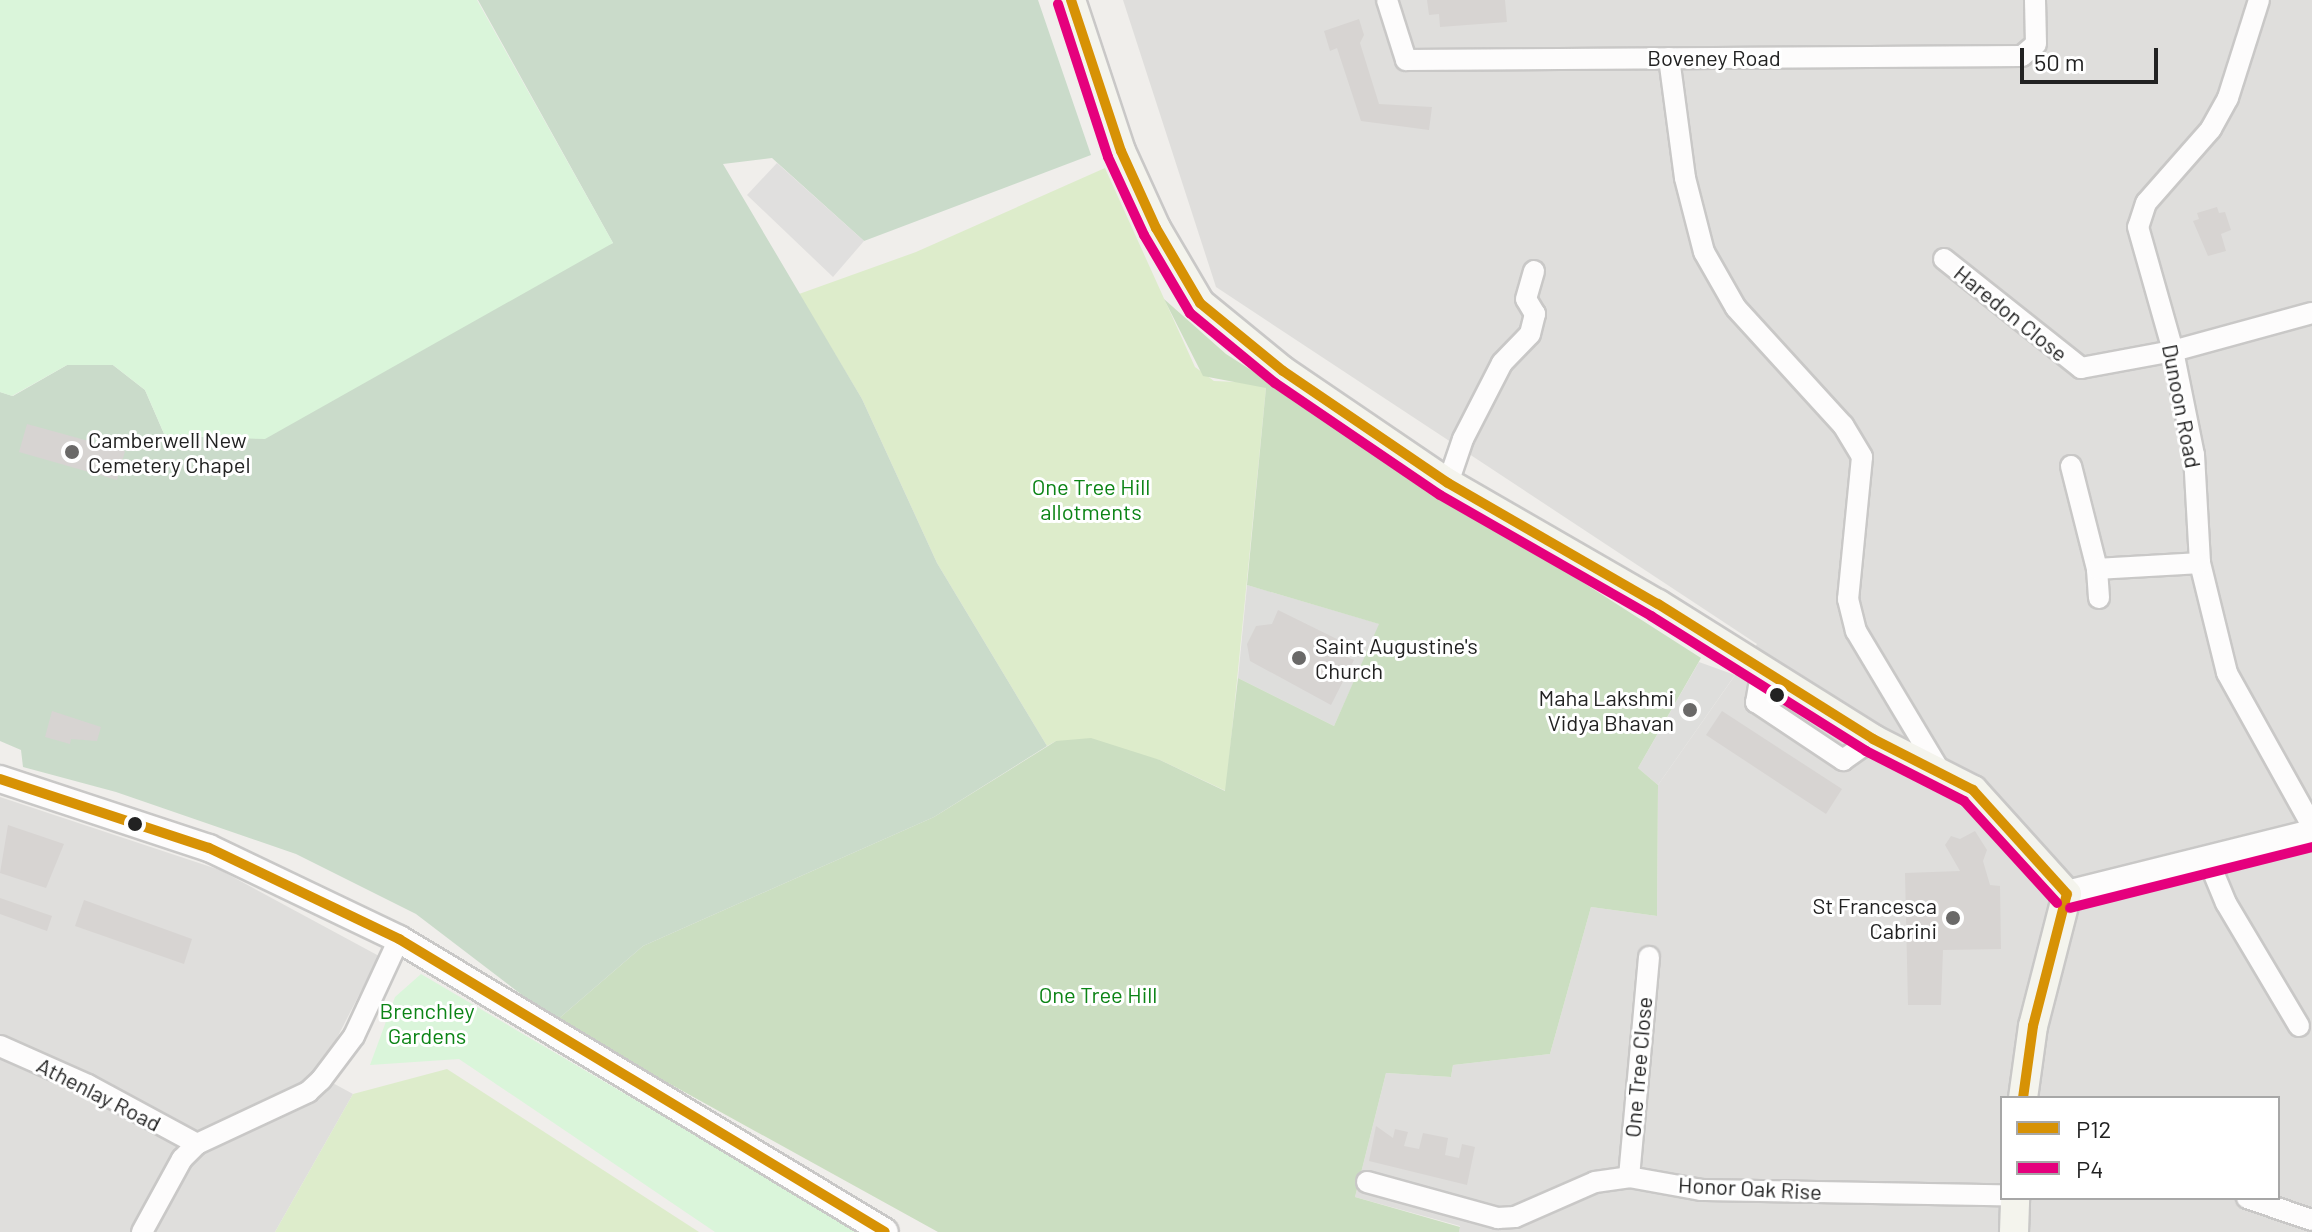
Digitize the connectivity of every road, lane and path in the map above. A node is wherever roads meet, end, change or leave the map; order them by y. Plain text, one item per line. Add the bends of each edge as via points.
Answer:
1 (1071, 0) edge
2 (1387, 0) edge
3 (2035, 0) edge
4 (2259, 0) edge
5 (1669, 58) junction
6 (1944, 259) dead end
7 (1534, 271) dead end
8 (2312, 313) edge
9 (2173, 351) junction
10 (2071, 466) dead end
11 (1448, 483) junction
12 (2200, 563) junction
13 (2097, 569) junction
14 (2099, 598) dead end
15 (1942, 774) junction
16 (0, 779) edge
17 (2312, 826) edge
18 (2312, 833) edge
19 (2209, 862) junction
20 (2067, 894) junction
21 (399, 939) junction
22 (1649, 957) dead end
23 (2299, 1026) dead end
24 (0, 1046) edge
25 (2023, 1096) edge
26 (197, 1144) junction
27 (1629, 1177) junction
28 (1367, 1182) dead end
29 (2000, 1195) edge
30 (2015, 1200) edge
31 (2253, 1200) edge
32 (2312, 1220) edge
33 (142, 1232) edge
34 (885, 1232) edge
35 (2014, 1232) edge

1 - 11 main road via 1121,151 1156,228 1200,303 1283,371
2 - 5 street, Boveney Road via 1406,60
3 - 5 street, Boveney Road via 2036,44 2022,56
4 - 9 street, Dunoon Road via 2232,87 2211,129 2141,211 2140,239
5 - 15 street via 1685,178 1704,252 1736,308 1843,425 1862,457 1848,599 1856,631
6 - 9 street, Haredon Close via 2081,368
7 - 11 street via 1526,299 1535,314 1530,334 1502,363 1463,439
8 - 9 street, Haredon Close
9 - 12 street, Dunoon Road via 2194,455
10 - 13 street
11 - 15 main road via 1873,739
12 - 13 street
12 - 17 street, Dunoon Road via 2227,673
13 - 14 street
15 - 20 main road via 1973,790
16 - 21 street via 209,848
18 - 19 street
19 - 20 street
19 - 23 street via 2226,903
20 - 25 main road via 2033,1026
21 - 26 street via 354,1036 321,1080 308,1092
21 - 34 street
22 - 27 street, One Tree Close
24 - 26 street, Athenlay Road via 88,1085
26 - 33 street via 182,1159
27 - 28 street, Honor Oak Rise via 1595,1182 1515,1217 1498,1218
27 - 29 street, Honor Oak Rise via 1701,1190
30 - 35 main road
31 - 32 street

